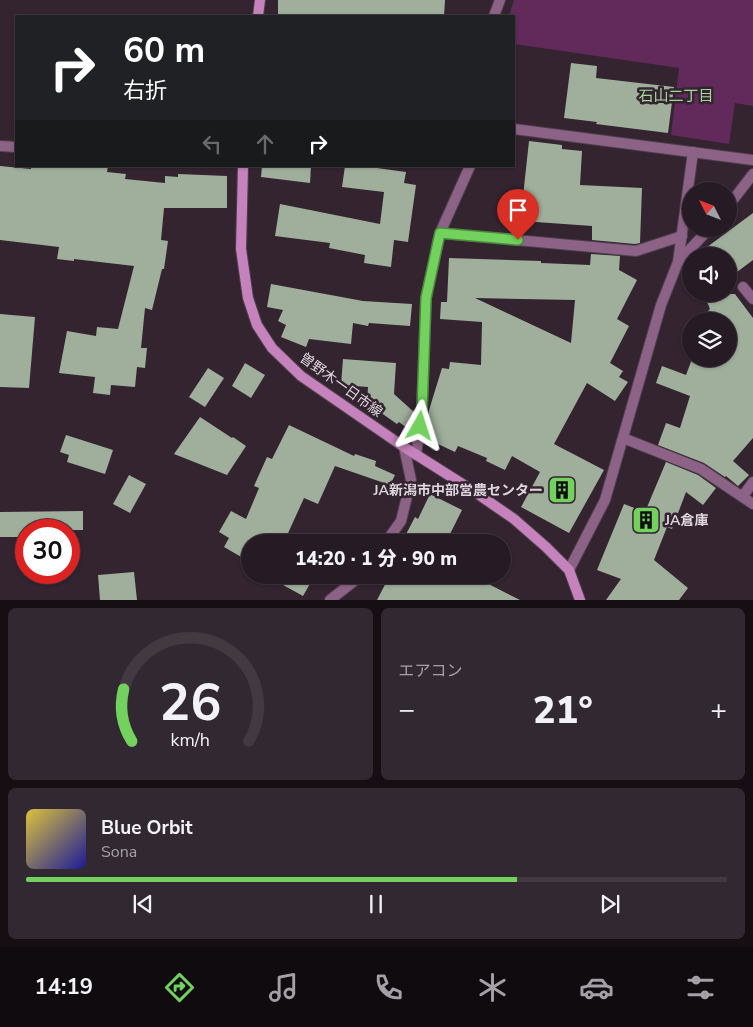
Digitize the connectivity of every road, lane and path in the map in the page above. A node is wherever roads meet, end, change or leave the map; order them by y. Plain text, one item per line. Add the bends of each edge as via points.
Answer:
1 (260, 0) edge
2 (500, 0) edge
3 (258, 15) edge
4 (494, 15) edge
5 (515, 129) edge
6 (0, 146) edge
7 (15, 147) edge
8 (693, 152) junction
9 (753, 160) edge
10 (243, 167) edge
11 (470, 167) edge
12 (753, 174) edge
13 (689, 182) edge
14 (738, 193) edge
15 (440, 233) junction
16 (682, 236) joint
17 (701, 238) edge
18 (678, 262) junction
19 (743, 287) dead end
20 (753, 299) edge
21 (623, 438) junction
22 (404, 447) junction
23 (416, 455) junction
24 (753, 482) edge
25 (743, 496) junction
26 (753, 504) edge
27 (392, 534) edge
28 (570, 570) junction
29 (350, 584) edge
30 (330, 600) edge
31 (580, 600) edge

1 - 3 main road
2 - 4 street
5 - 8 street
6 - 7 street
8 - 9 street
8 - 13 street
10 - 22 main road, 曽野木一日市線 via 241,248 248,298 257,325 272,348 301,376
11 - 15 street
12 - 14 street
15 - 16 street via 636,251
15 - 23 street via 426,298 422,411
16 - 18 street
17 - 18 street
18 - 21 street via 660,306
19 - 20 street
21 - 25 street via 701,468
21 - 28 street via 605,500
22 - 23 main road, 曽野木一日市線
22 - 27 street via 411,480 401,521
23 - 28 main road, 曽野木一日市線 via 514,519
24 - 25 street
25 - 26 street
28 - 31 main road, 曽野木一日市線
29 - 30 street

